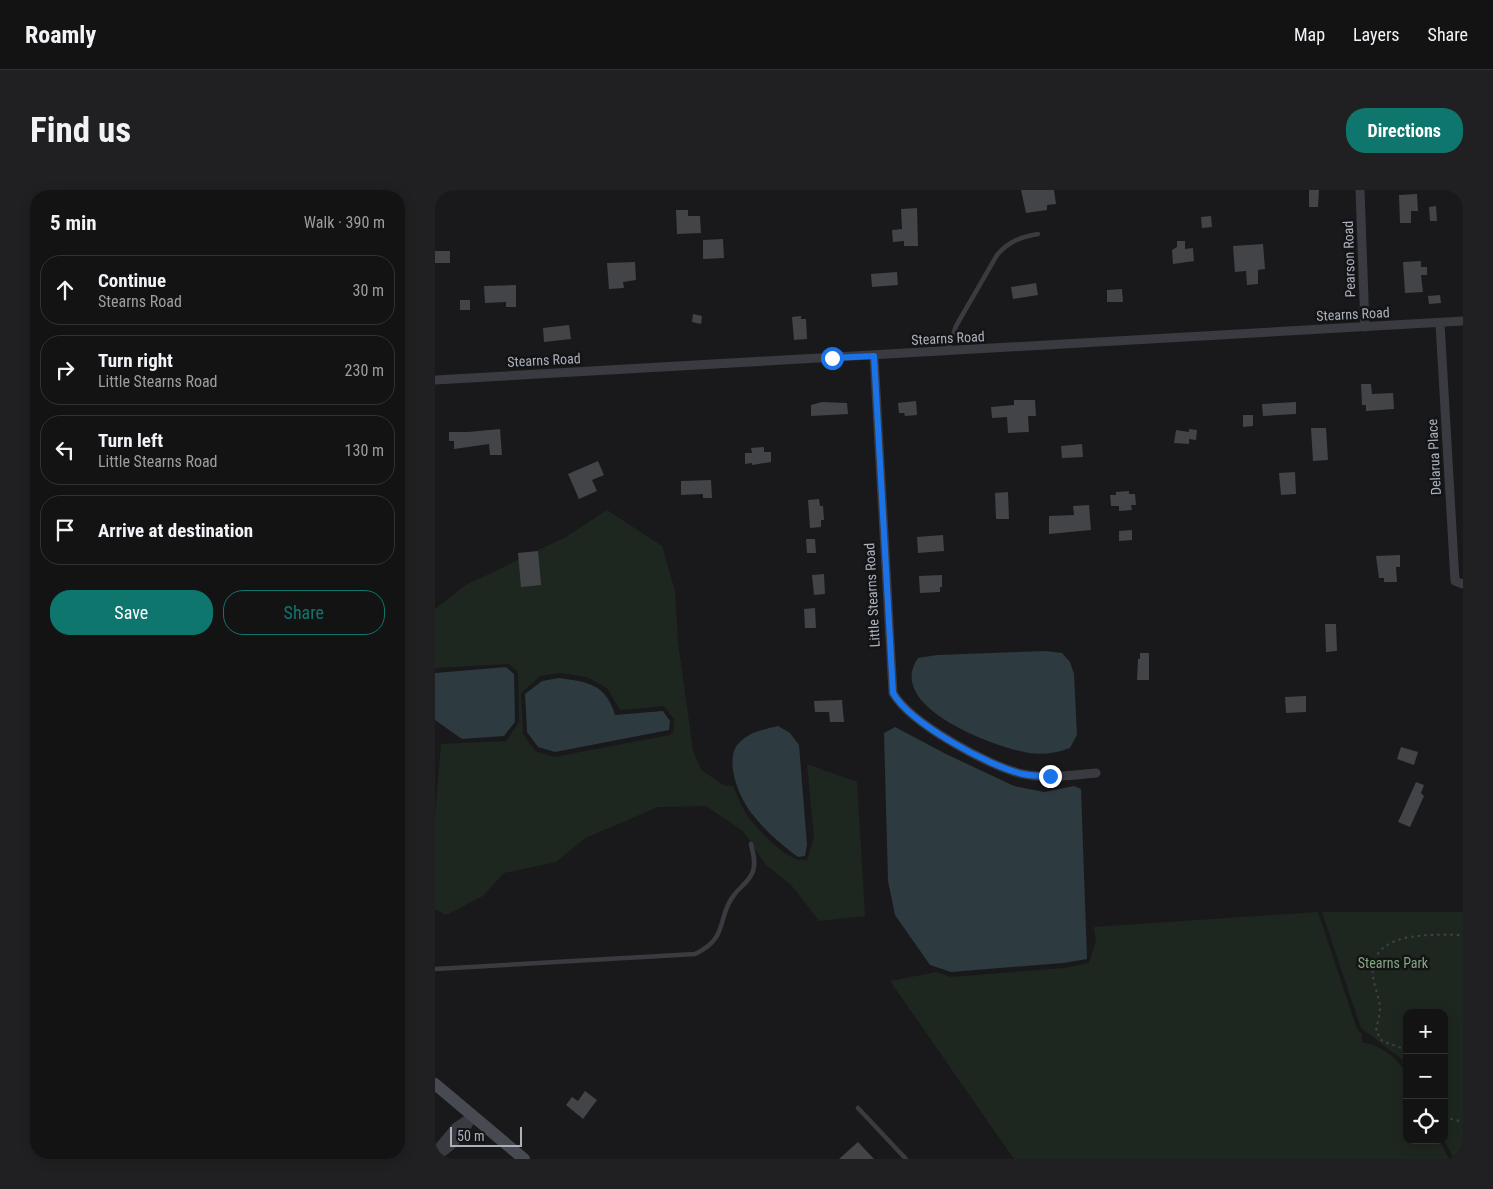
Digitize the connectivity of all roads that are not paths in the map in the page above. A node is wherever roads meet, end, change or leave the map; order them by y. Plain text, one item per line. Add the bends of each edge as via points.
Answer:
1 (1360, 190) edge
2 (1038, 234) dead end
3 (1463, 321) edge
4 (1440, 323) junction
5 (1365, 327) junction
6 (948, 352) junction
7 (874, 356) junction
8 (435, 380) edge
9 (1463, 584) edge
10 (1096, 773) dead end
11 (751, 844) dead end
12 (435, 969) edge
13 (435, 1084) edge
14 (858, 1108) dead end
15 (473, 1116) junction
16 (435, 1152) edge
17 (435, 1158) edge
18 (524, 1159) edge
19 (905, 1159) edge

1 - 5 street, Pearson Road
2 - 6 lane via 1018,238 997,254 956,326
3 - 4 street, Stearns Road
4 - 5 street, Stearns Road
4 - 9 street, Delarua Place via 1455,581
5 - 6 street, Stearns Road
6 - 7 street, Stearns Road
7 - 8 street, Stearns Road
7 - 10 street, Little Stearns Road via 893,693 921,723 1004,768 1034,776
11 - 12 lane via 753,871 733,896 719,936 695,954
13 - 15 main road
14 - 19 lane
15 - 16 street via 456,1127
15 - 17 street via 463,1134
15 - 18 main road

